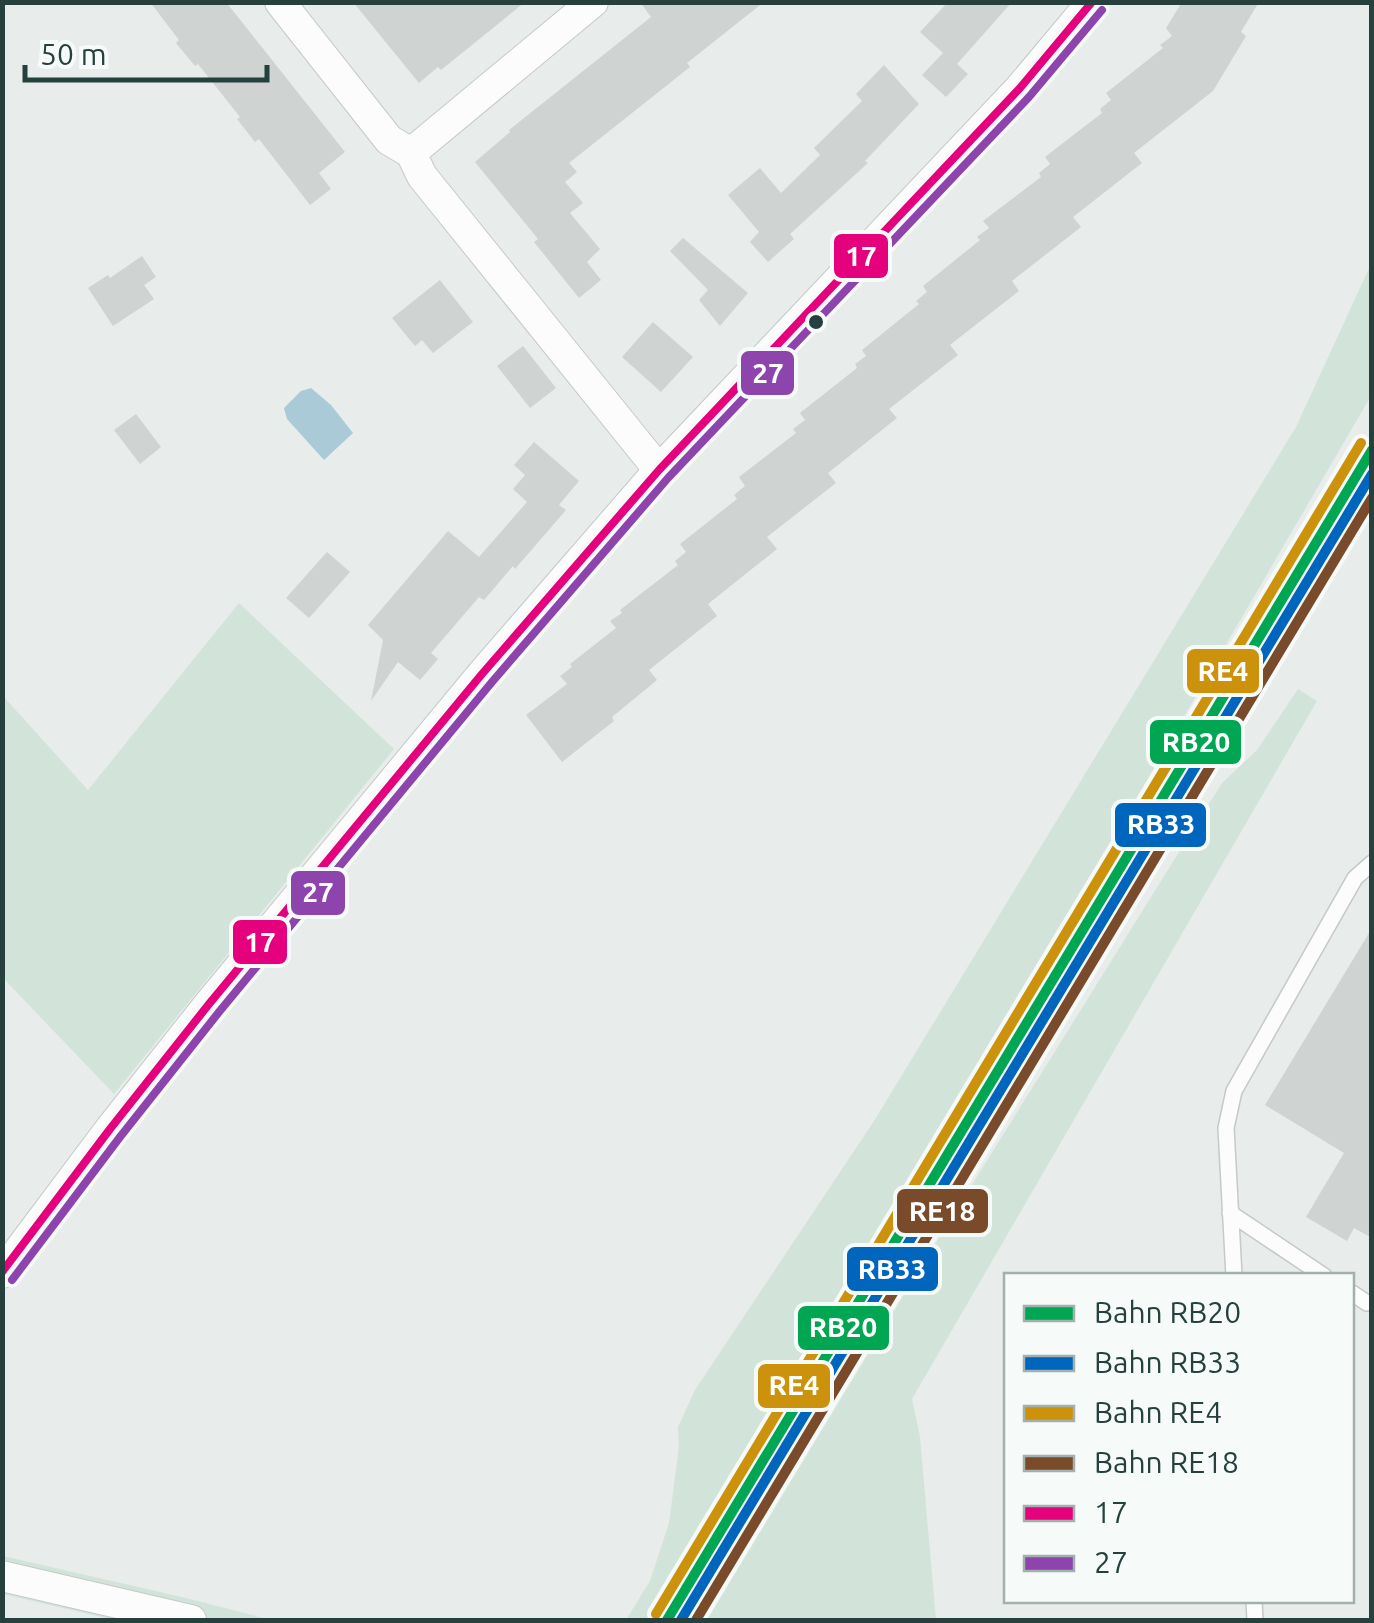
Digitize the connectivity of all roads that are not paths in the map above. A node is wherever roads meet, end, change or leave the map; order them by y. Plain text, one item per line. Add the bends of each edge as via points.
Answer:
1 (280, 2) edge
2 (592, 2) edge
3 (1092, 2) edge
4 (411, 153) junction
5 (659, 470) junction
6 (1372, 863) edge
7 (1230, 1213) junction
8 (2, 1273) edge
9 (1234, 1273) edge
10 (1320, 1273) edge
11 (1354, 1294) edge
12 (1367, 1303) dead end
13 (2, 1576) edge
14 (190, 1620) edge

1 - 4 street via 389,140
2 - 4 street
3 - 5 street via 1020,88
4 - 5 street via 422,176
5 - 8 street via 208,1004
6 - 7 lane via 1356,878 1234,1091 1226,1128
7 - 9 lane
7 - 10 lane
11 - 12 lane
13 - 14 street

